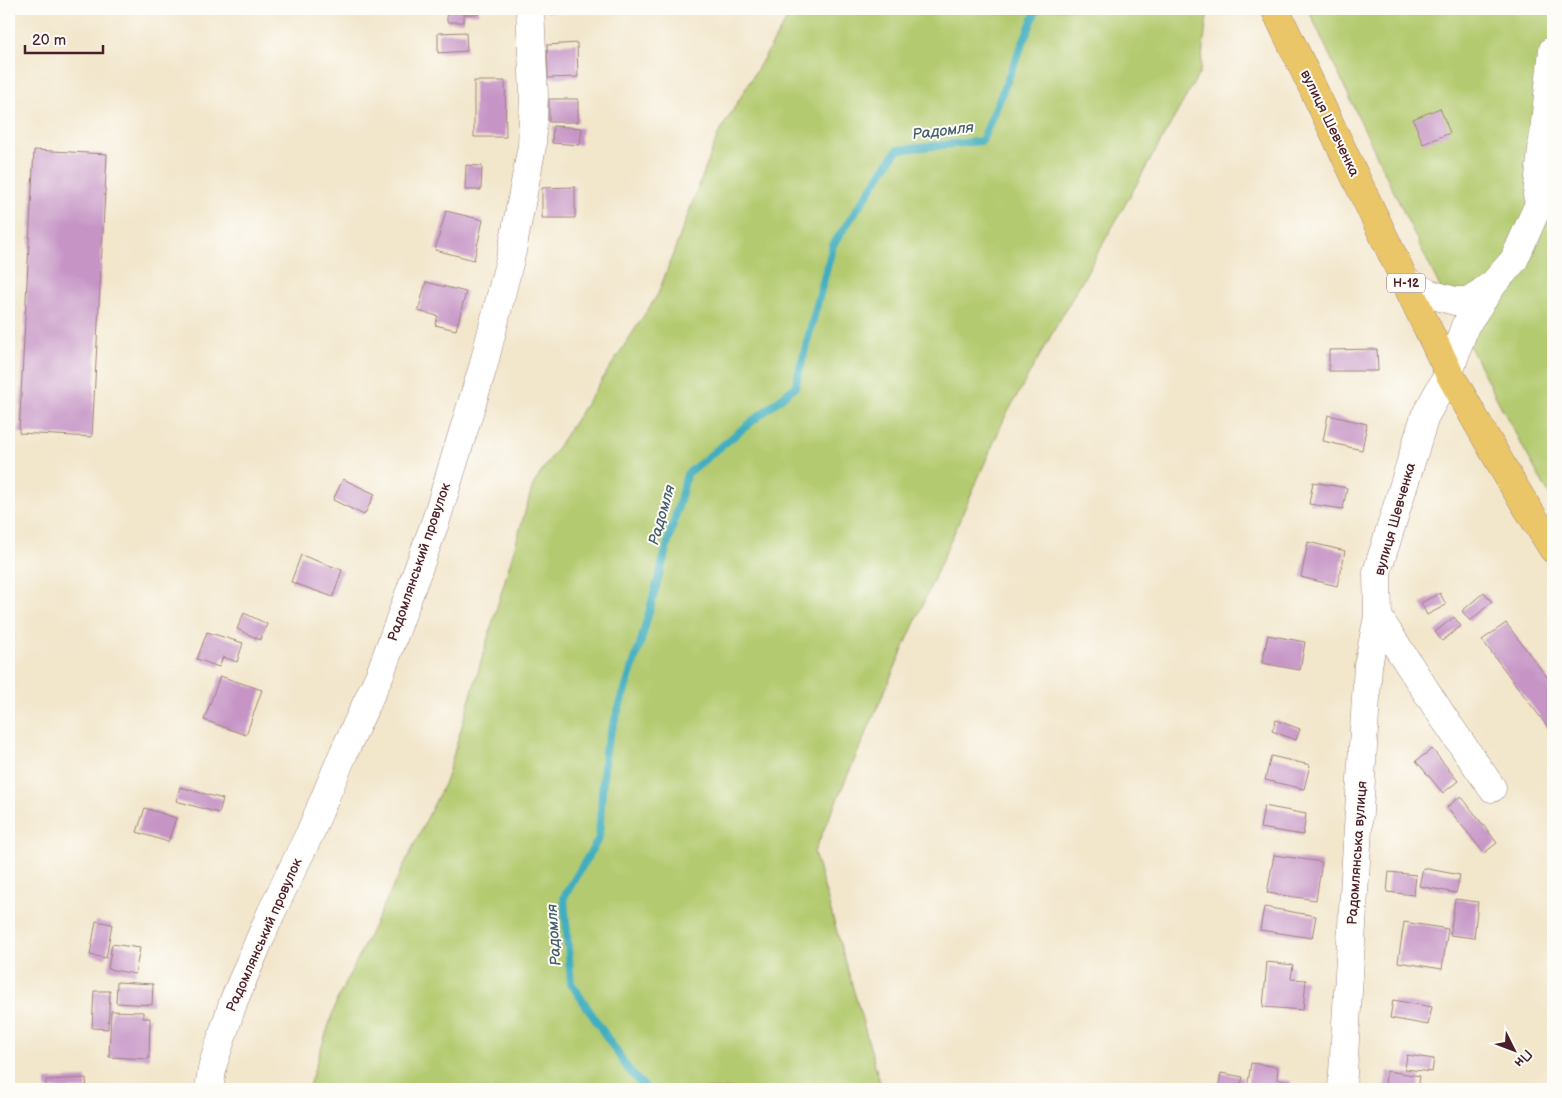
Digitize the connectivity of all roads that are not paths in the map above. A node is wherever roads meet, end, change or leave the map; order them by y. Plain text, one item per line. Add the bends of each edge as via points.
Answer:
1 (530, 9) edge
2 (1275, 9) edge
3 (1553, 50) edge
4 (1553, 172) edge
5 (1534, 217) junction
6 (1405, 281) junction
7 (1494, 283) junction
8 (1449, 373) junction
9 (1553, 549) edge
10 (1378, 617) junction
11 (1492, 788) dead end
12 (209, 1089) edge
13 (1342, 1089) edge

1 - 12 street, Радомлянський провулок via 534,94 532,146 512,251 483,367 436,520 380,674 234,1000 213,1064
2 - 6 main road, вулиця Шевченка / Н-12
3 - 5 street
4 - 5 street
5 - 7 street via 1514,260
6 - 7 street via 1430,294 1455,301 1468,300
6 - 8 main road, вулиця Шевченка / Н-12
7 - 8 street via 1465,326
8 - 9 main road, вулиця Шевченка / Н-12
8 - 10 street, вулиця Шевченка via 1425,416 1377,572
10 - 11 street
10 - 13 street, Радомлянська вулиця via 1368,665

